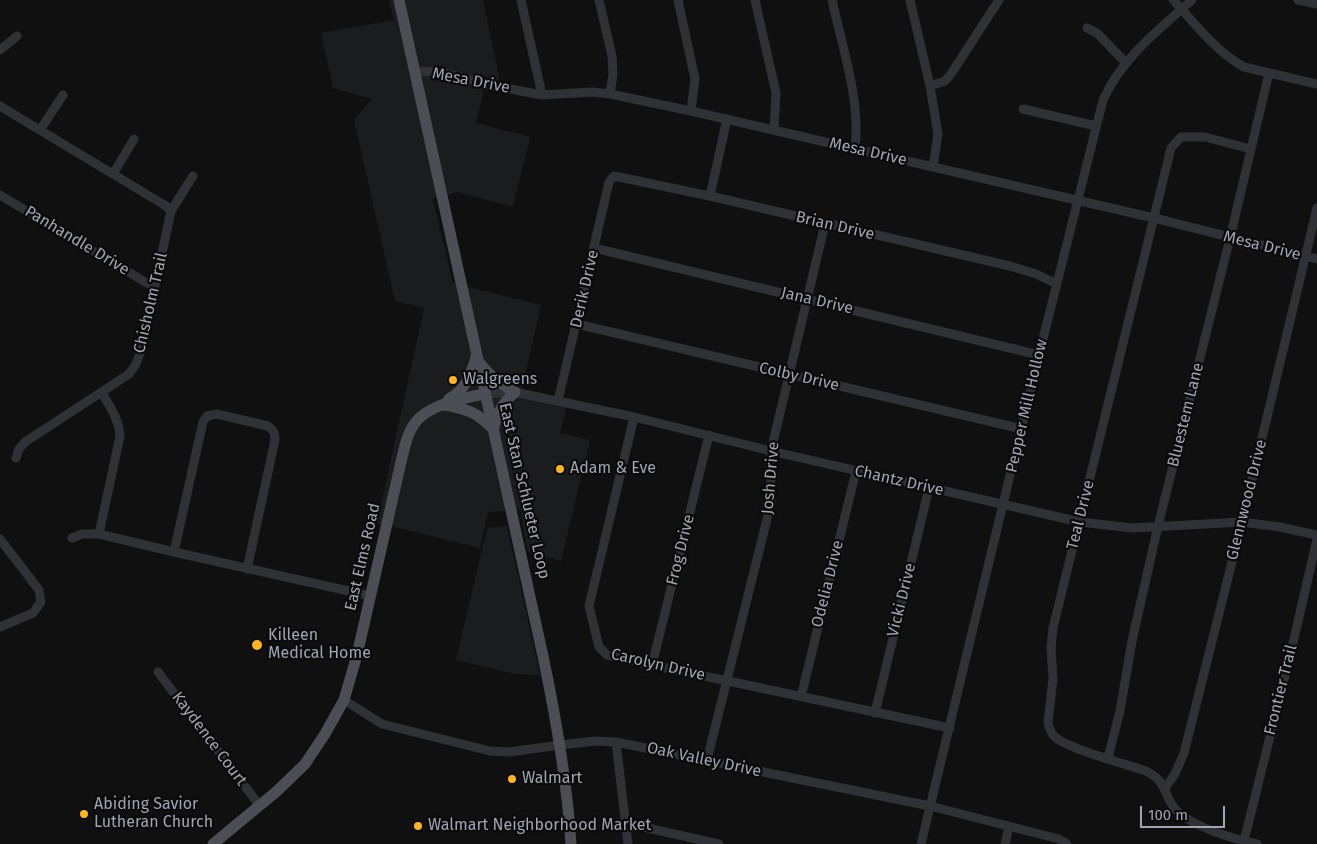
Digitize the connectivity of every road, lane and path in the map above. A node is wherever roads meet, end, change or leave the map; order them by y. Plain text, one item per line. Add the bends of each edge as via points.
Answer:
1 (399, 0) edge
2 (521, 0) edge
3 (599, 0) edge
4 (678, 0) edge
5 (755, 0) edge
6 (832, 0) edge
7 (910, 0) edge
8 (999, 0) edge
9 (1172, 0) edge
10 (1192, 0) edge
11 (1298, 0) edge
12 (1317, 4) edge
13 (1182, 9) junction
14 (1087, 28) dead end
15 (17, 36) dead end
16 (0, 50) edge
17 (1125, 62) junction
18 (416, 72) junction
19 (1269, 73) junction
20 (1317, 84) edge
21 (930, 86) junction
22 (610, 94) junction
23 (63, 95) dead end
24 (542, 95) junction
25 (0, 106) edge
26 (1023, 109) dead end
27 (691, 110) junction
28 (727, 119) junction
29 (1096, 126) junction
30 (40, 130) junction
31 (774, 130) junction
32 (134, 139) dead end
33 (855, 148) junction
34 (1252, 149) junction
35 (933, 167) junction
36 (113, 174) junction
37 (193, 176) dead end
38 (612, 177) joint
39 (0, 195) edge
40 (710, 196) junction
41 (1077, 201) junction
42 (1317, 208) edge
43 (171, 211) junction
44 (1154, 218) junction
45 (825, 224) junction
46 (1230, 238) junction
47 (594, 248) junction
48 (1305, 256) junction
49 (1317, 259) edge
50 (1057, 284) junction
51 (155, 288) junction
52 (806, 299) junction
53 (577, 324) junction
54 (1039, 355) junction
55 (477, 357) junction
56 (789, 374) junction
57 (515, 392) junction
58 (102, 393) junction
59 (485, 394) junction
60 (558, 401) junction
61 (443, 405) junction
62 (634, 417) junction
63 (493, 429) junction
64 (1022, 429) junction
65 (709, 435) junction
66 (771, 451) junction
67 (16, 458) dead end
68 (856, 471) junction
69 (929, 488) junction
70 (1004, 505) junction
71 (1080, 522) junction
72 (1242, 522) junction
73 (1158, 526) junction
74 (99, 534) junction
75 (1317, 537) edge
76 (72, 538) dead end
77 (0, 539) edge
78 (174, 552) junction
79 (247, 568) junction
80 (371, 596) junction
81 (0, 627) edge
82 (652, 665) junction
83 (158, 672) dead end
84 (728, 681) junction
85 (801, 697) junction
86 (344, 700) junction
87 (875, 713) junction
88 (950, 728) junction
89 (616, 742) junction
90 (560, 744) junction
91 (1108, 758) junction
92 (707, 760) junction
93 (1166, 788) junction
94 (260, 806) junction
95 (930, 806) junction
96 (625, 822) junction
97 (1009, 827) junction
98 (1244, 841) junction
99 (213, 844) edge
100 (571, 844) edge
101 (628, 844) edge
102 (719, 844) edge
103 (921, 844) edge
104 (1005, 844) edge
105 (1066, 844) edge
106 (1257, 844) edge

1 - 18 main road, East Stan Schlueter Loop
2 - 24 street
3 - 22 street via 612,56
4 - 27 street via 695,79
5 - 31 street via 776,93
6 - 33 street via 856,109
7 - 21 street
8 - 21 street via 951,74
9 - 13 street
10 - 13 street, Pepper Mill Hollow
11 - 12 street
13 - 17 street, Pepper Mill Hollow
13 - 19 street via 1224,54 1244,67
14 - 17 street via 1097,33
15 - 16 street
17 - 29 street, Pepper Mill Hollow via 1108,88
18 - 24 street, Mesa Drive via 438,71
18 - 55 main road, East Stan Schlueter Loop
19 - 20 street
19 - 34 street, Bluestem Lane
21 - 35 street via 938,134
22 - 24 street, Mesa Drive
22 - 27 street, Mesa Drive
23 - 30 street
25 - 30 street
26 - 29 street
27 - 28 street, Mesa Drive
28 - 31 street, Mesa Drive
28 - 40 street
29 - 41 street, Pepper Mill Hollow
30 - 36 street
31 - 33 street, Mesa Drive
32 - 36 street
33 - 35 street, Mesa Drive
34 - 44 street, Teal Drive via 1205,137 1181,137 1171,148
34 - 46 street, Bluestem Lane
35 - 41 street, Mesa Drive
36 - 43 street
37 - 43 street
38 - 40 street, Brian Drive
38 - 47 street, Derik Drive
39 - 51 street, Panhandle Drive
40 - 45 street, Brian Drive
41 - 44 street, Mesa Drive
41 - 50 street, Pepper Mill Hollow
42 - 48 street, Glennwood Drive
43 - 51 street, Chisholm Trail
44 - 46 street, Mesa Drive
44 - 71 street, Teal Drive
45 - 50 street, Brian Drive via 1010,266
45 - 52 street, Josh Drive
46 - 48 street, Mesa Drive
46 - 73 street, Bluestem Lane
47 - 52 street, Jana Drive
47 - 53 street, Derik Drive
48 - 49 street, Mesa Drive
48 - 72 street, Glennwood Drive
50 - 54 street, Pepper Mill Hollow
51 - 58 street, Chisholm Trail via 136,364
52 - 54 street, Jana Drive
52 - 56 street, Josh Drive
53 - 56 street, Colby Drive
53 - 60 street, Derik Drive
54 - 64 street, Pepper Mill Hollow
55 - 57 main road via 485,371
55 - 59 main road, East Stan Schlueter Loop
55 - 61 main road via 464,388
56 - 64 street, Colby Drive
56 - 66 street, Josh Drive
57 - 59 street, Chantz Drive
57 - 60 street, Chantz Drive
57 - 63 main road via 502,404
58 - 67 street, Chisholm Trail via 25,442
58 - 74 street via 117,418 120,436
59 - 61 main road, East Elms Road
59 - 63 main road, East Stan Schlueter Loop
60 - 62 street, Chantz Drive
61 - 63 main road via 470,410
61 - 80 main road, East Elms Road via 422,415 408,433
62 - 65 street, Chantz Drive
62 - 82 street, Carolyn Drive via 589,606 599,647 607,655
63 - 90 main road, East Stan Schlueter Loop via 538,627
64 - 70 street, Pepper Mill Hollow
65 - 66 street, Chantz Drive
65 - 82 street, Frog Drive
66 - 68 street, Chantz Drive
66 - 84 street, Josh Drive via 771,503
68 - 69 street, Chantz Drive
68 - 85 street, Odelia Drive
69 - 70 street, Chantz Drive
69 - 87 street, Vicki Drive
70 - 71 street, Chantz Drive
70 - 88 street, Pepper Mill Hollow
71 - 73 street, Chantz Drive via 1132,528
71 - 91 street, Teal Drive via 1053,634 1053,679 1048,722 1049,729 1059,740
72 - 73 street, Chantz Drive
72 - 75 street, Chantz Drive via 1280,527
72 - 93 street, Glennwood Drive via 1184,753
73 - 91 street, Bluestem Lane
74 - 76 street
74 - 78 street
75 - 98 street, Frontier Trail
77 - 81 street via 39,590 41,602 33,613
78 - 79 street
78 - 79 street via 203,422 207,416 217,414 268,426 275,435
79 - 80 street
80 - 86 main road, East Elms Road
82 - 84 street, Carolyn Drive
83 - 94 street, Kaydence Court
84 - 85 street, Carolyn Drive
84 - 92 street, Josh Drive
85 - 87 street, Carolyn Drive
86 - 90 street, Oak Valley Drive via 382,724 490,751 509,752
86 - 94 main road, East Elms Road via 305,764
87 - 88 street, Carolyn Drive
88 - 95 street, Pepper Mill Hollow
89 - 90 street, Oak Valley Drive
89 - 92 street, Oak Valley Drive
89 - 96 street
90 - 100 main road, East Stan Schlueter Loop
91 - 93 street, Teal Drive via 1155,775
92 - 95 street, Oak Valley Drive
93 - 98 street, Teal Drive via 1170,802 1179,812
94 - 99 main road, East Elms Road
95 - 97 street, Oak Valley Drive
95 - 103 street, Pepper Mill Hollow
96 - 101 street
96 - 102 street
97 - 104 street
97 - 105 street, Oak Valley Drive via 1059,839
98 - 106 street, Teal Drive

